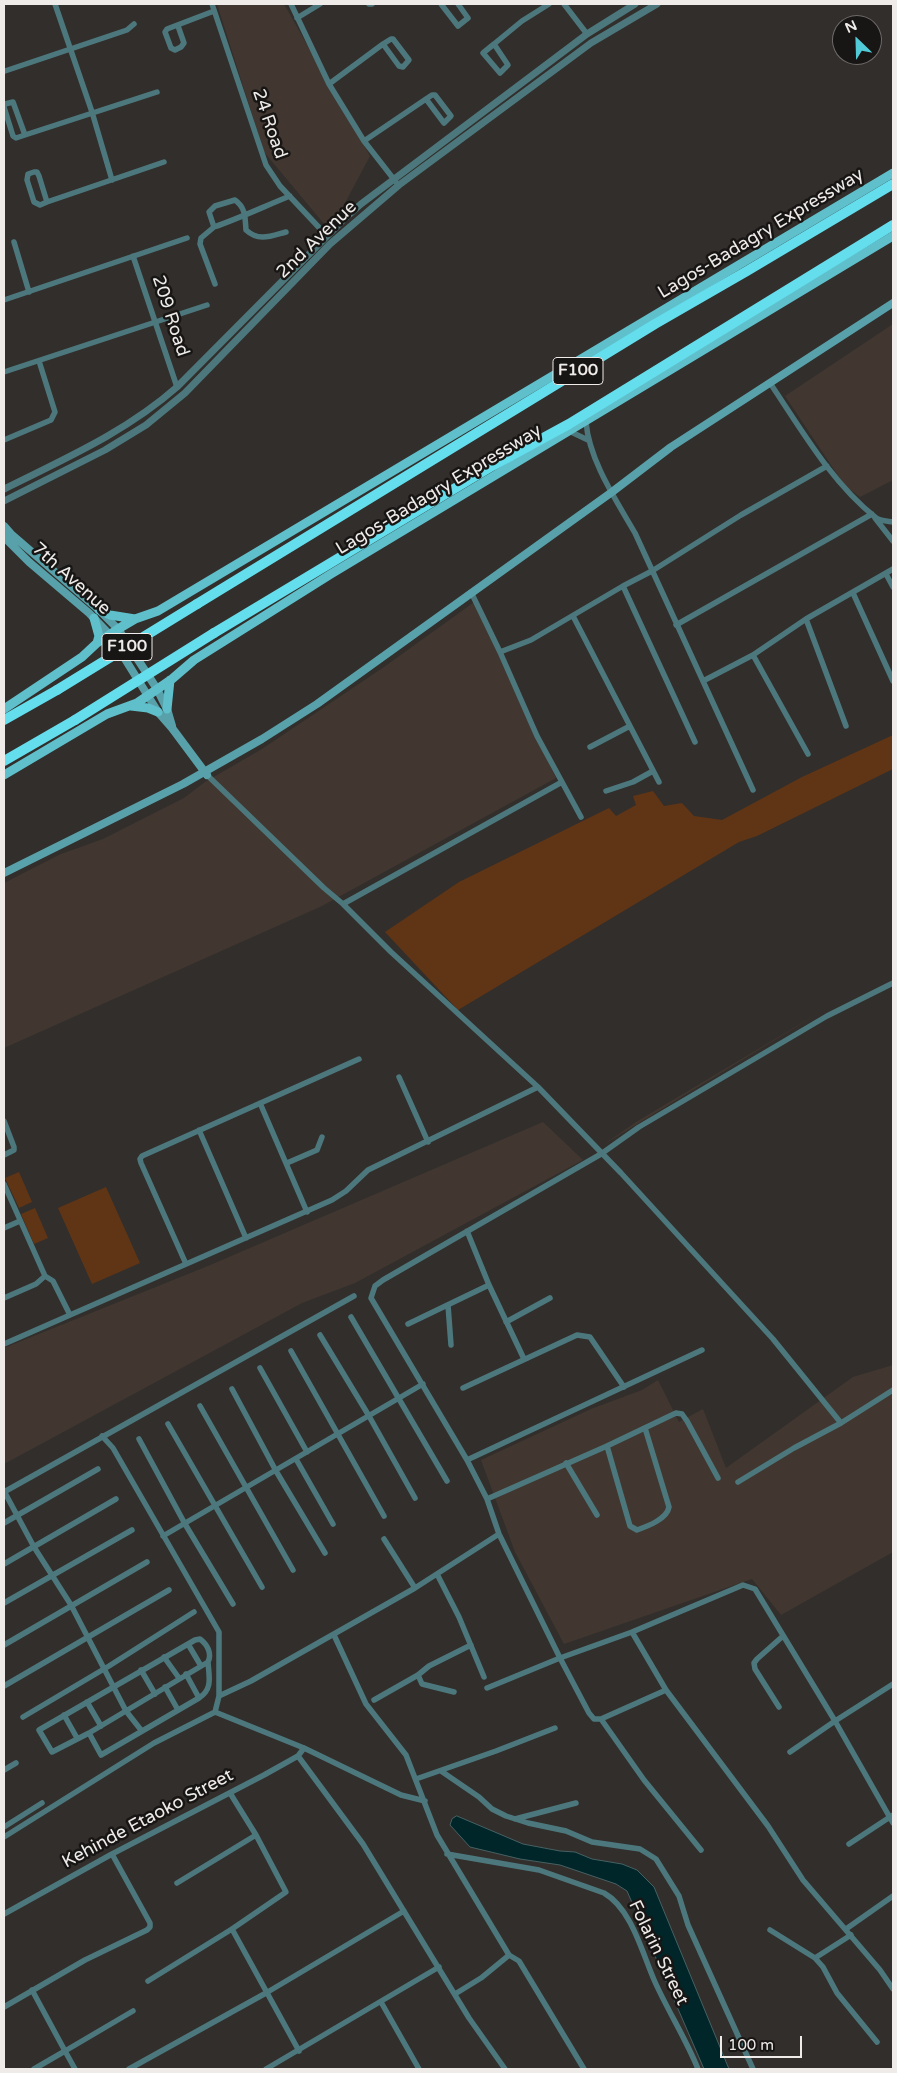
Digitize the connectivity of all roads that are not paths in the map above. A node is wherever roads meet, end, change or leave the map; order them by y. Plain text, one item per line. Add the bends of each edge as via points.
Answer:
1 (55, 4) edge
2 (212, 4) edge
3 (291, 4) edge
4 (320, 4) edge
5 (441, 4) edge
6 (458, 4) edge
7 (549, 4) edge
8 (564, 4) edge
9 (635, 4) edge
10 (656, 4) edge
11 (214, 11) junction
12 (297, 18) junction
13 (134, 24) dead end
14 (178, 26) dead end
15 (587, 34) junction
16 (383, 44) junction
17 (494, 44) junction
18 (70, 48) junction
19 (4, 70) edge
20 (329, 84) junction
21 (157, 92) dead end
22 (426, 99) junction
23 (92, 112) junction
24 (25, 135) junction
25 (364, 140) junction
26 (164, 162) dead end
27 (893, 173) edge
28 (394, 179) junction
29 (112, 180) junction
30 (893, 184) edge
31 (399, 185) junction
32 (290, 196) junction
33 (48, 202) junction
34 (245, 214) junction
35 (893, 225) edge
36 (214, 227) junction
37 (286, 232) dead end
38 (327, 236) junction
39 (893, 236) edge
40 (186, 238) dead end
41 (14, 242) dead end
42 (133, 256) junction
43 (215, 284) dead end
44 (30, 292) junction
45 (4, 300) edge
46 (893, 303) edge
47 (207, 304) dead end
48 (156, 322) junction
49 (39, 361) junction
50 (4, 372) edge
51 (770, 382) junction
52 (177, 387) junction
53 (586, 422) junction
54 (570, 431) junction
55 (4, 440) edge
56 (588, 440) junction
57 (827, 466) junction
58 (4, 489) edge
59 (613, 494) junction
60 (4, 502) edge
61 (874, 516) junction
62 (893, 522) edge
63 (4, 526) edge
64 (4, 537) edge
65 (893, 540) edge
66 (893, 569) edge
67 (652, 571) junction
68 (886, 574) junction
69 (623, 586) junction
70 (893, 587) edge
71 (853, 593) junction
72 (472, 594) junction
73 (97, 614) junction
74 (572, 616) junction
75 (806, 619) junction
76 (135, 620) junction
77 (676, 624) junction
78 (118, 629) junction
79 (110, 635) junction
80 (98, 643) junction
81 (500, 652) junction
82 (753, 655) junction
83 (890, 664) edge
84 (170, 680) junction
85 (703, 681) junction
86 (893, 681) edge
87 (157, 689) junction
88 (148, 696) junction
89 (131, 706) junction
90 (4, 709) edge
91 (162, 711) junction
92 (4, 720) edge
93 (630, 726) junction
94 (846, 726) dead end
95 (695, 742) dead end
96 (590, 746) dead end
97 (808, 754) dead end
98 (4, 761) edge
99 (653, 771) junction
100 (4, 774) edge
101 (205, 774) junction
102 (562, 782) junction
103 (659, 782) dead end
104 (753, 790) dead end
105 (606, 792) dead end
106 (581, 817) dead end
107 (4, 875) edge
108 (343, 904) junction
109 (893, 984) edge
110 (359, 1059) dead end
111 (399, 1077) dead end
112 (538, 1087) junction
113 (260, 1103) junction
114 (4, 1121) edge
115 (199, 1130) junction
116 (322, 1137) dead end
117 (428, 1142) junction
118 (601, 1154) junction
119 (4, 1155) edge
120 (287, 1163) junction
121 (4, 1184) edge
122 (307, 1212) junction
123 (20, 1221) junction
124 (4, 1228) edge
125 (467, 1232) junction
126 (246, 1238) junction
127 (186, 1264) junction
128 (45, 1276) junction
129 (489, 1285) junction
130 (354, 1296) dead end
131 (4, 1298) edge
132 (550, 1298) dead end
133 (448, 1306) junction
134 (70, 1315) junction
135 (351, 1317) dead end
136 (506, 1322) junction
137 (408, 1324) dead end
138 (320, 1335) dead end
139 (4, 1344) edge
140 (451, 1345) dead end
141 (702, 1350) dead end
142 (291, 1351) dead end
143 (524, 1359) junction
144 (260, 1368) dead end
145 (423, 1384) junction
146 (624, 1387) junction
147 (463, 1388) dead end
148 (232, 1389) dead end
149 (893, 1390) edge
150 (398, 1399) junction
151 (200, 1406) dead end
152 (369, 1416) junction
153 (841, 1423) junction
154 (168, 1424) dead end
155 (645, 1428) junction
156 (339, 1433) junction
157 (102, 1436) junction
158 (139, 1439) dead end
159 (608, 1446) junction
160 (307, 1452) junction
161 (296, 1459) junction
162 (468, 1460) junction
163 (566, 1463) junction
164 (98, 1468) dead end
165 (276, 1471) junction
166 (718, 1478) dead end
167 (447, 1482) dead end
168 (738, 1482) dead end
169 (246, 1488) junction
170 (4, 1492) edge
171 (415, 1498) dead end
172 (116, 1499) dead end
173 (486, 1500) junction
174 (215, 1506) junction
175 (18, 1515) junction
176 (597, 1515) dead end
177 (384, 1516) dead end
178 (4, 1524) edge
179 (185, 1524) junction
180 (334, 1524) dead end
181 (132, 1530) dead end
182 (499, 1534) junction
183 (163, 1536) junction
184 (384, 1539) dead end
185 (34, 1547) junction
186 (325, 1554) dead end
187 (147, 1562) dead end
188 (4, 1564) edge
189 (294, 1570) dead end
190 (437, 1574) junction
191 (52, 1576) junction
192 (262, 1587) dead end
193 (415, 1588) junction
194 (169, 1590) dead end
195 (4, 1603) edge
196 (233, 1604) dead end
197 (71, 1605) junction
198 (194, 1612) dead end
199 (632, 1632) junction
200 (334, 1635) junction
201 (783, 1636) junction
202 (89, 1638) junction
203 (4, 1644) edge
204 (188, 1644) junction
205 (470, 1645) junction
206 (164, 1657) junction
207 (560, 1658) junction
208 (208, 1662) junction
209 (201, 1666) junction
210 (104, 1668) junction
211 (141, 1670) junction
212 (186, 1674) junction
213 (418, 1675) junction
214 (484, 1677) dead end
215 (179, 1678) junction
216 (893, 1684) edge
217 (4, 1686) edge
218 (114, 1686) junction
219 (165, 1687) junction
220 (486, 1688) dead end
221 (666, 1690) junction
222 (454, 1692) dead end
223 (154, 1694) junction
224 (219, 1696) junction
225 (199, 1698) junction
226 (374, 1700) dead end
227 (87, 1702) junction
228 (779, 1707) dead end
229 (178, 1710) junction
230 (126, 1711) junction
231 (215, 1712) junction
232 (64, 1715) junction
233 (23, 1717) dead end
234 (601, 1718) junction
235 (835, 1721) junction
236 (100, 1726) junction
237 (555, 1728) dead end
238 (141, 1730) junction
239 (89, 1734) junction
240 (77, 1738) junction
241 (304, 1748) junction
242 (790, 1752) dead end
243 (298, 1756) junction
244 (16, 1763) dead end
245 (4, 1770) edge
246 (441, 1771) junction
247 (416, 1779) junction
248 (230, 1793) junction
249 (425, 1801) junction
250 (42, 1803) dead end
251 (576, 1803) dead end
252 (892, 1816) edge
253 (515, 1819) junction
254 (893, 1823) edge
255 (4, 1827) edge
256 (256, 1835) junction
257 (4, 1836) edge
258 (849, 1844) dead end
259 (701, 1850) dead end
260 (112, 1854) junction
261 (447, 1854) junction
262 (177, 1883) dead end
263 (893, 1896) edge
264 (404, 1911) junction
265 (4, 1914) edge
266 (232, 1929) junction
267 (846, 1929) junction
268 (770, 1930) dead end
269 (851, 1935) junction
270 (509, 1955) junction
271 (815, 1958) junction
272 (439, 1968) junction
273 (148, 1981) dead end
274 (893, 1989) edge
275 (32, 1990) junction
276 (266, 1992) junction
277 (455, 1994) junction
278 (381, 2002) junction
279 (4, 2008) edge
280 (133, 2011) dead end
281 (877, 2042) dead end
282 (66, 2051) junction
283 (299, 2051) junction
284 (34, 2069) edge
285 (75, 2069) edge
286 (129, 2069) edge
287 (266, 2069) edge
288 (417, 2069) edge
289 (505, 2069) edge
290 (584, 2069) edge
291 (698, 2069) edge
292 (753, 2069) edge

1 - 18 street
2 - 11 street, 24 Road
3 - 12 street
4 - 12 street
5 - 6 street via 458,26 468,18
7 - 17 street
8 - 15 street
9 - 15 street, 2nd Avenue
10 - 31 street, 2nd Avenue via 592,43
11 - 14 street
11 - 32 street, 24 Road via 266,166
12 - 20 street
13 - 18 street via 127,30
15 - 28 street, 2nd Avenue
16 - 16 street via 401,67 409,62 393,39
16 - 20 street
17 - 17 street via 483,53 500,73 508,65
18 - 19 street
18 - 23 street
20 - 25 street
21 - 23 street
22 - 22 street via 442,122 451,118 435,94
22 - 25 street
23 - 24 street
23 - 29 street
24 - 24 street via 13,136 5,104 15,103
25 - 28 street
26 - 29 street
27 - 76 main road, Lagos-Badagry Expressway via 158,611
28 - 31 street
28 - 38 street, 2nd Avenue
29 - 33 street
30 - 92 highway, Lagos-Badagry Expressway / F100, bridge via 655,324
31 - 60 street, 2nd Avenue via 330,244 167,409 124,440
32 - 34 street
32 - 38 street, 24 Road
33 - 33 street via 40,205 34,202 26,180 28,174 37,172
34 - 36 street
34 - 36 street via 235,200 215,206 209,212
34 - 37 street via 246,230 255,237
35 - 98 highway, Lagos-Badagry Expressway / F100, bridge via 569,424 492,466
36 - 43 street via 200,244
38 - 52 street, 2nd Avenue
39 - 53 main road, Lagos-Badagry Expressway
40 - 42 street
41 - 44 street
42 - 44 street
42 - 48 street, 209 Road
44 - 45 street
46 - 51 main road
47 - 48 street
48 - 49 street
48 - 52 street, 209 Road
49 - 50 street
49 - 55 street via 54,416
51 - 57 street
51 - 59 main road via 671,447
52 - 58 street, 2nd Avenue via 152,408 102,440
53 - 54 main road, Lagos-Badagry Expressway
53 - 56 street
54 - 56 street
54 - 84 main road, Lagos-Badagry Expressway via 331,574 194,660
56 - 59 street
57 - 61 street
57 - 67 street
59 - 67 street
59 - 72 main road
61 - 62 street
61 - 65 street
61 - 77 street
63 - 73 main road
64 - 73 main road, 7th Avenue via 29,562
66 - 68 street
67 - 69 street
67 - 77 street
68 - 70 street
68 - 71 street
69 - 74 street
69 - 95 street
71 - 75 street
71 - 83 street
72 - 81 street
72 - 101 main road via 317,704
73 - 76 main road
73 - 78 main road
73 - 79 main road, 7th Avenue
73 - 80 main road
74 - 81 street via 531,640
74 - 93 street
75 - 82 street
75 - 94 street
76 - 78 main road, Lagos-Badagry Expressway
77 - 85 street
78 - 79 main road, Lagos-Badagry Expressway
78 - 87 main road
79 - 80 main road, Lagos-Badagry Expressway
79 - 88 main road, 7th Avenue
80 - 90 main road, Lagos-Badagry Expressway via 82,658
81 - 102 street via 537,736
82 - 85 street
82 - 97 street
83 - 86 street
84 - 87 main road, Lagos-Badagry Expressway
84 - 91 main road
85 - 104 street
87 - 88 main road, Lagos-Badagry Expressway
87 - 91 main road
88 - 89 main road, Lagos-Badagry Expressway
88 - 91 main road, 7th Avenue
89 - 91 main road
89 - 100 main road, Lagos-Badagry Expressway via 107,714
91 - 101 main road
93 - 96 street
93 - 99 street
99 - 103 street
99 - 105 street
101 - 107 main road
101 - 108 street
102 - 106 street
102 - 108 street
108 - 112 street
109 - 118 street via 828,1016 639,1127
110 - 113 street
111 - 117 street
112 - 117 street
112 - 118 street
113 - 115 street
113 - 120 street
114 - 119 street via 14,1150
115 - 126 street
115 - 127 street via 140,1159
116 - 120 street via 317,1150
117 - 122 street via 368,1170 340,1196
118 - 125 street
118 - 153 street via 753,1316
120 - 122 street
121 - 123 street
122 - 126 street
123 - 124 street
123 - 128 street
125 - 129 street
125 - 145 street via 382,1280 372,1292 373,1304
126 - 127 street
127 - 134 street
128 - 131 street via 36,1284
128 - 134 street via 53,1281
129 - 133 street
129 - 136 street
130 - 157 street
132 - 136 street
133 - 137 street
133 - 140 street
134 - 139 street
135 - 150 street
136 - 143 street
138 - 152 street
141 - 146 street
142 - 156 street
143 - 146 street via 577,1335 590,1337
143 - 147 street
144 - 160 street
145 - 150 street
145 - 162 street
146 - 162 street
148 - 165 street
149 - 153 street
150 - 152 street
150 - 167 street
151 - 169 street
152 - 156 street
152 - 171 street
153 - 168 street
154 - 174 street
155 - 159 street
155 - 159 street via 669,1507 665,1514 645,1527 637,1530 630,1526
155 - 166 street via 676,1413 682,1414
156 - 160 street
156 - 177 street
157 - 170 street
157 - 183 street via 113,1448
158 - 179 street
159 - 163 street
160 - 161 street
161 - 165 street
161 - 180 street
162 - 173 street
163 - 173 street
163 - 176 street
164 - 175 street
165 - 169 street
165 - 186 street
169 - 174 street
169 - 189 street
170 - 175 street
172 - 185 street
173 - 182 street
174 - 179 street
174 - 192 street
175 - 178 street
175 - 185 street
179 - 183 street
179 - 196 street
181 - 191 street
182 - 190 street
182 - 207 street
183 - 224 street via 219,1632
184 - 193 street
185 - 188 street
185 - 191 street
187 - 197 street
190 - 193 street
190 - 205 street
191 - 195 street
191 - 197 street
193 - 200 street
194 - 202 street
197 - 202 street
197 - 203 street
198 - 210 street
199 - 201 street via 743,1585 755,1589
199 - 207 street
199 - 221 street
200 - 224 street
200 - 247 street via 366,1704 400,1746
201 - 228 street via 754,1664
201 - 235 street
202 - 210 street
202 - 217 street
204 - 206 street
204 - 208 street via 195,1640 205,1642 209,1651
204 - 209 street
205 - 213 street
205 - 214 street
206 - 211 street
206 - 215 street
207 - 220 street
207 - 234 street via 592,1717
208 - 209 street
208 - 225 street via 210,1685 206,1694
209 - 212 street
210 - 218 street
210 - 233 street
211 - 218 street
211 - 223 street
212 - 215 street
212 - 225 street
213 - 222 street via 422,1684
213 - 226 street
215 - 219 street
216 - 235 street
218 - 227 street
218 - 230 street
219 - 223 street
219 - 229 street
221 - 234 street
221 - 267 street via 768,1826 803,1880
223 - 230 street
224 - 231 street
225 - 229 street
227 - 232 street
227 - 236 street
229 - 238 street
230 - 236 street
230 - 238 street
231 - 241 street
231 - 257 street via 154,1743
232 - 240 street
232 - 240 street via 39,1730 52,1752
234 - 259 street via 644,1780
235 - 242 street
235 - 252 street
236 - 239 street
237 - 246 street
238 - 239 street via 101,1755
239 - 240 street
241 - 243 street, Kehinde Etaoko Street
241 - 249 street via 401,1795
243 - 248 street, Kehinde Etaoko Street
243 - 264 street via 363,1844
244 - 245 street
246 - 247 street
246 - 253 street via 492,1809
247 - 249 street
248 - 256 street
248 - 260 street, Kehinde Etaoko Street
249 - 261 street
250 - 255 street
251 - 253 street
252 - 254 street
252 - 258 street
253 - 292 street via 566,1831 597,1843 640,1849 656,1859 679,1896 688,1925
256 - 262 street
256 - 266 street via 286,1892
260 - 265 street, Kehinde Etaoko Street
260 - 275 street via 150,1927
261 - 270 street
261 - 291 street, Folarin Street via 539,1870 613,1898 637,1937 655,1982
263 - 267 street
264 - 272 street
264 - 276 street
266 - 273 street
266 - 276 street
267 - 269 street
268 - 271 street
269 - 271 street
269 - 274 street
270 - 277 street via 487,1974
270 - 290 street via 519,1961
271 - 281 street via 837,1993
272 - 277 street
272 - 278 street
275 - 279 street
275 - 282 street
276 - 283 street
276 - 286 street
277 - 289 street
278 - 283 street
278 - 288 street
280 - 282 street
282 - 284 street
282 - 285 street
283 - 287 street

